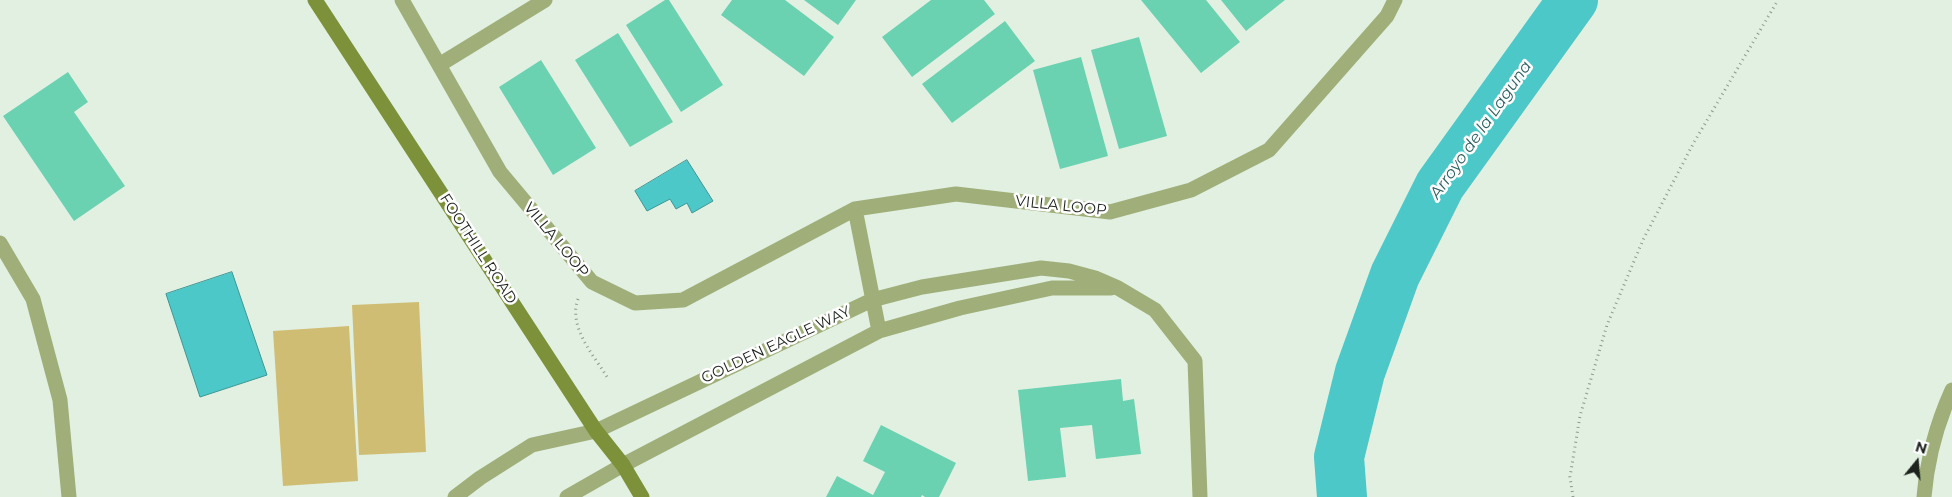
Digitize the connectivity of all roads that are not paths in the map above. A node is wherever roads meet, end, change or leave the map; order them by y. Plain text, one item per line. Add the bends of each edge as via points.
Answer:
1 (315, 0) edge
2 (402, 0) edge
3 (545, 0) edge
4 (1395, 0) edge
5 (439, 65) junction
6 (855, 209) junction
7 (0, 243) edge
8 (1118, 288) junction
9 (872, 300) junction
10 (879, 332) junction
11 (1952, 390) edge
12 (596, 431) junction
13 (624, 465) junction
14 (69, 497) edge
15 (455, 497) edge
16 (567, 497) edge
17 (642, 497) edge
18 (1200, 497) edge
19 (1924, 497) edge

1 - 12 main road, FOOTHILL ROAD
2 - 5 street, VILLA LOOP
3 - 5 street
4 - 6 street, VILLA LOOP via 1387,16 1269,150 1191,190 1110,212 956,194
5 - 6 street, VILLA LOOP via 500,172 592,282 635,303 683,300
6 - 9 street
7 - 14 street via 33,299 60,400
8 - 9 street, GOLDEN EAGLE WAY via 1069,271 1041,268 922,287
8 - 10 street via 1052,288 960,308
8 - 18 street, GOLDEN EAGLE WAY via 1155,310 1195,361
9 - 10 street
9 - 12 street, GOLDEN EAGLE WAY
10 - 13 street
11 - 19 street via 1926,470
12 - 13 main road, FOOTHILL ROAD
12 - 15 street, GOLDEN EAGLE WAY via 532,445
13 - 16 street
13 - 17 main road, FOOTHILL ROAD

